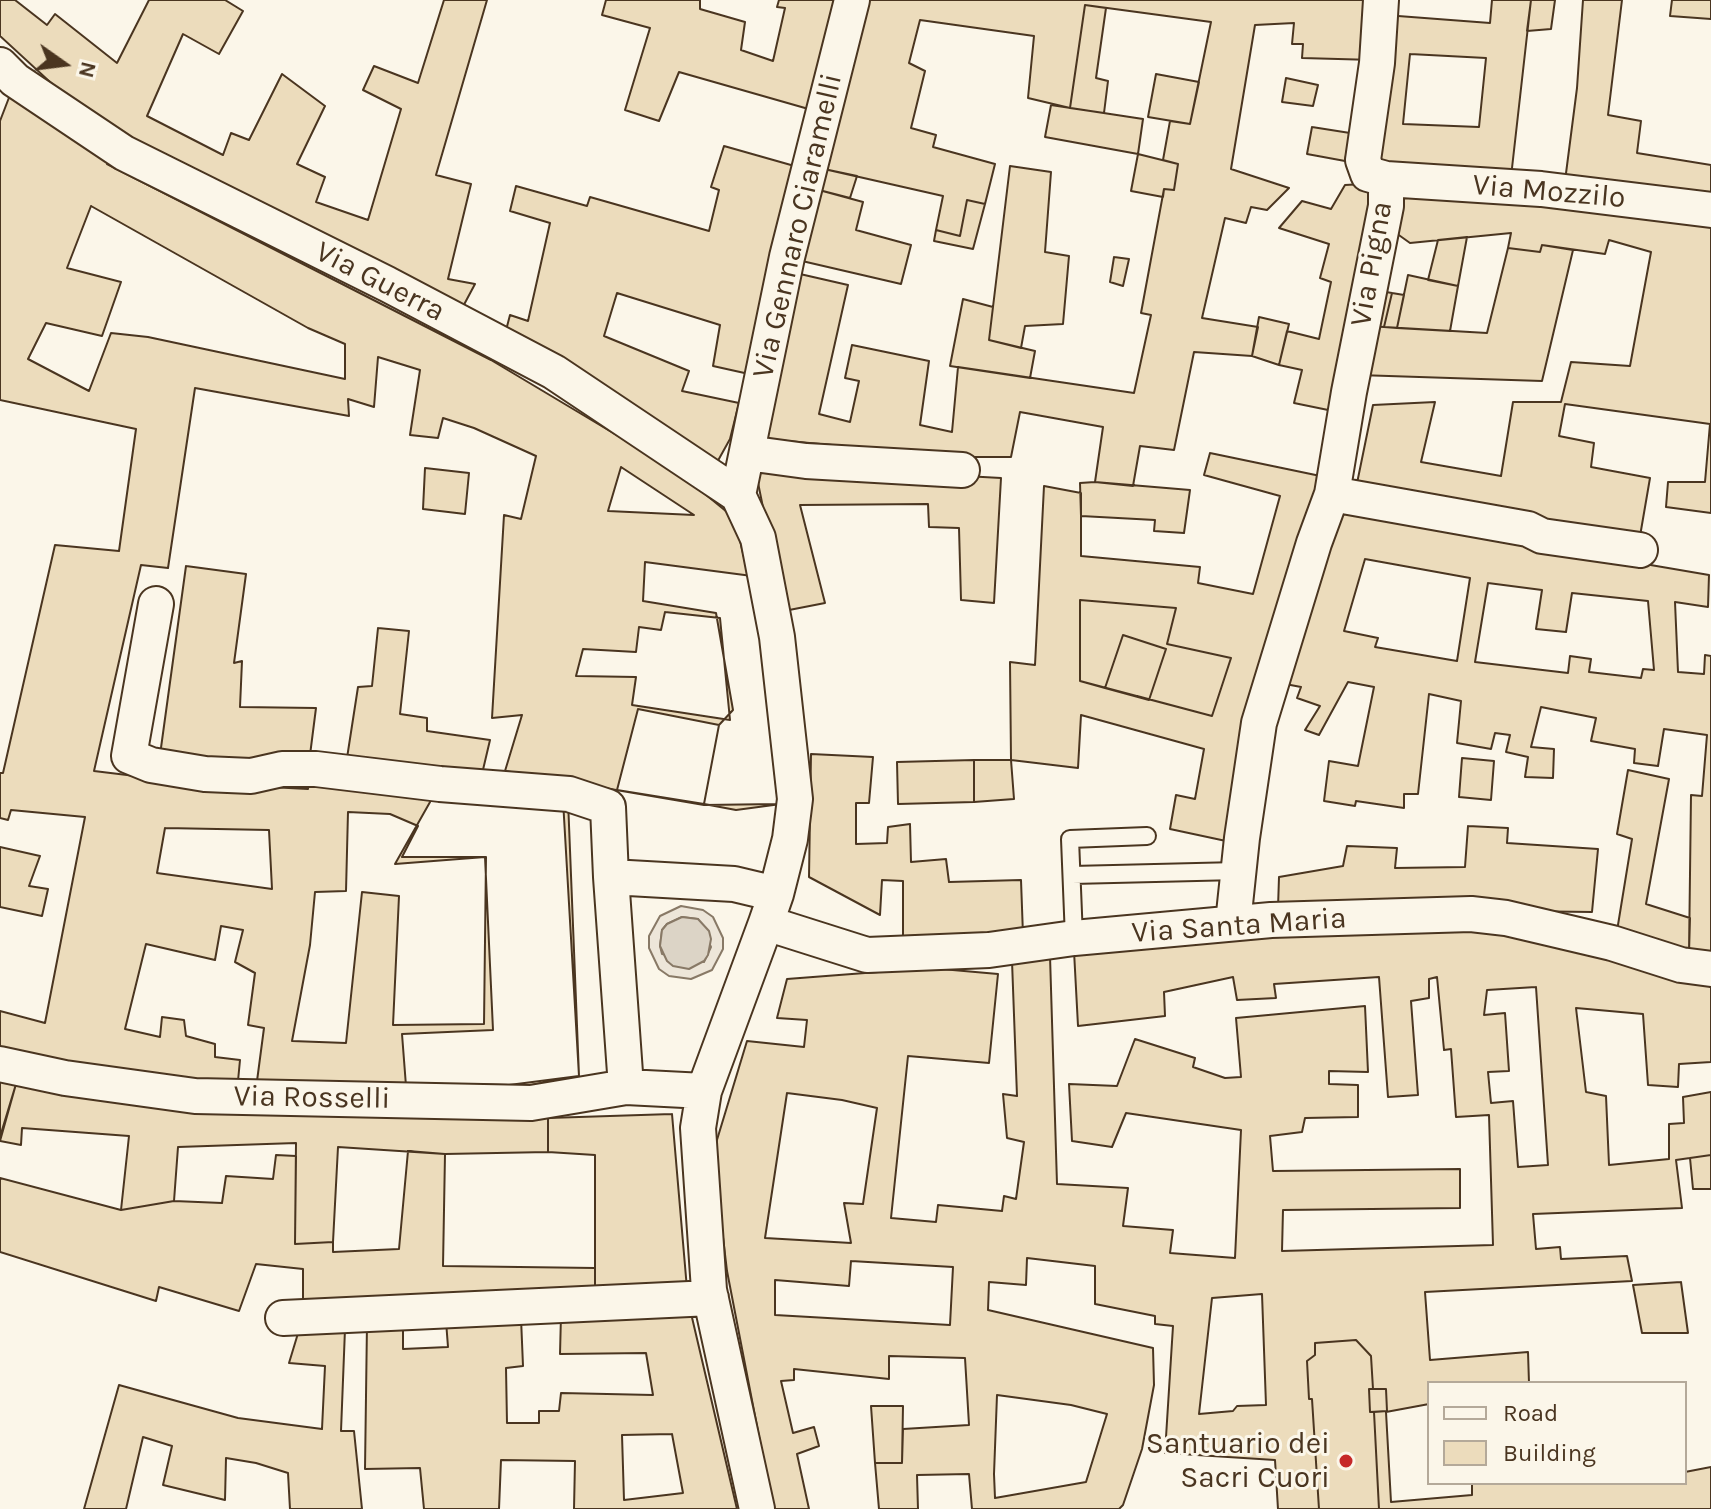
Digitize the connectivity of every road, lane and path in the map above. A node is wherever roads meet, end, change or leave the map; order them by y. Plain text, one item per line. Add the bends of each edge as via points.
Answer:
1 (852, 0) edge
2 (1381, 0) edge
3 (5, 81) edge
4 (1386, 179) junction
5 (1711, 210) edge
6 (747, 453) junction
7 (962, 470) dead end
8 (1332, 494) junction
9 (738, 495) junction
10 (1640, 550) dead end
11 (156, 604) dead end
12 (1147, 836) dead end
13 (1238, 871) junction
14 (1072, 875) junction
15 (611, 877) junction
16 (771, 908) junction
17 (1233, 923) junction
18 (1074, 938) junction
19 (1711, 969) edge
20 (0, 1064) edge
21 (626, 1087) junction
22 (704, 1091) junction
23 (711, 1298) junction
24 (283, 1318) dead end
25 (757, 1509) edge

1 - 6 street, Via Gennaro Ciaramelli via 787,257
2 - 4 street, Via Pigna via 1363,160 1368,174
3 - 9 street, Via Guerra via 124,153 554,372
4 - 5 street, Via Mozzilo via 1541,189
4 - 8 street, Via Pigna via 1386,206
6 - 7 street
6 - 9 street, Via Gennaro Ciaramelli
8 - 10 street
8 - 13 street, Via Pigna via 1259,723
9 - 16 street via 758,538 774,623 795,799
11 - 15 street via 129,756 205,774 251,776 316,769 569,794 608,807
12 - 14 lane via 1070,839
13 - 14 lane
13 - 17 street, Via Pigna
14 - 18 lane
15 - 16 street, Via Santa Maria via 734,884
15 - 21 street
16 - 18 street, Via Santa Maria via 867,955 989,950
16 - 22 street
17 - 18 street, Via Santa Maria
17 - 19 street, Via Santa Maria via 1471,914
20 - 21 street, Via Rosselli via 195,1096 531,1103
21 - 22 street, Via Rosselli
22 - 23 street via 698,1128
23 - 24 street
23 - 25 street

